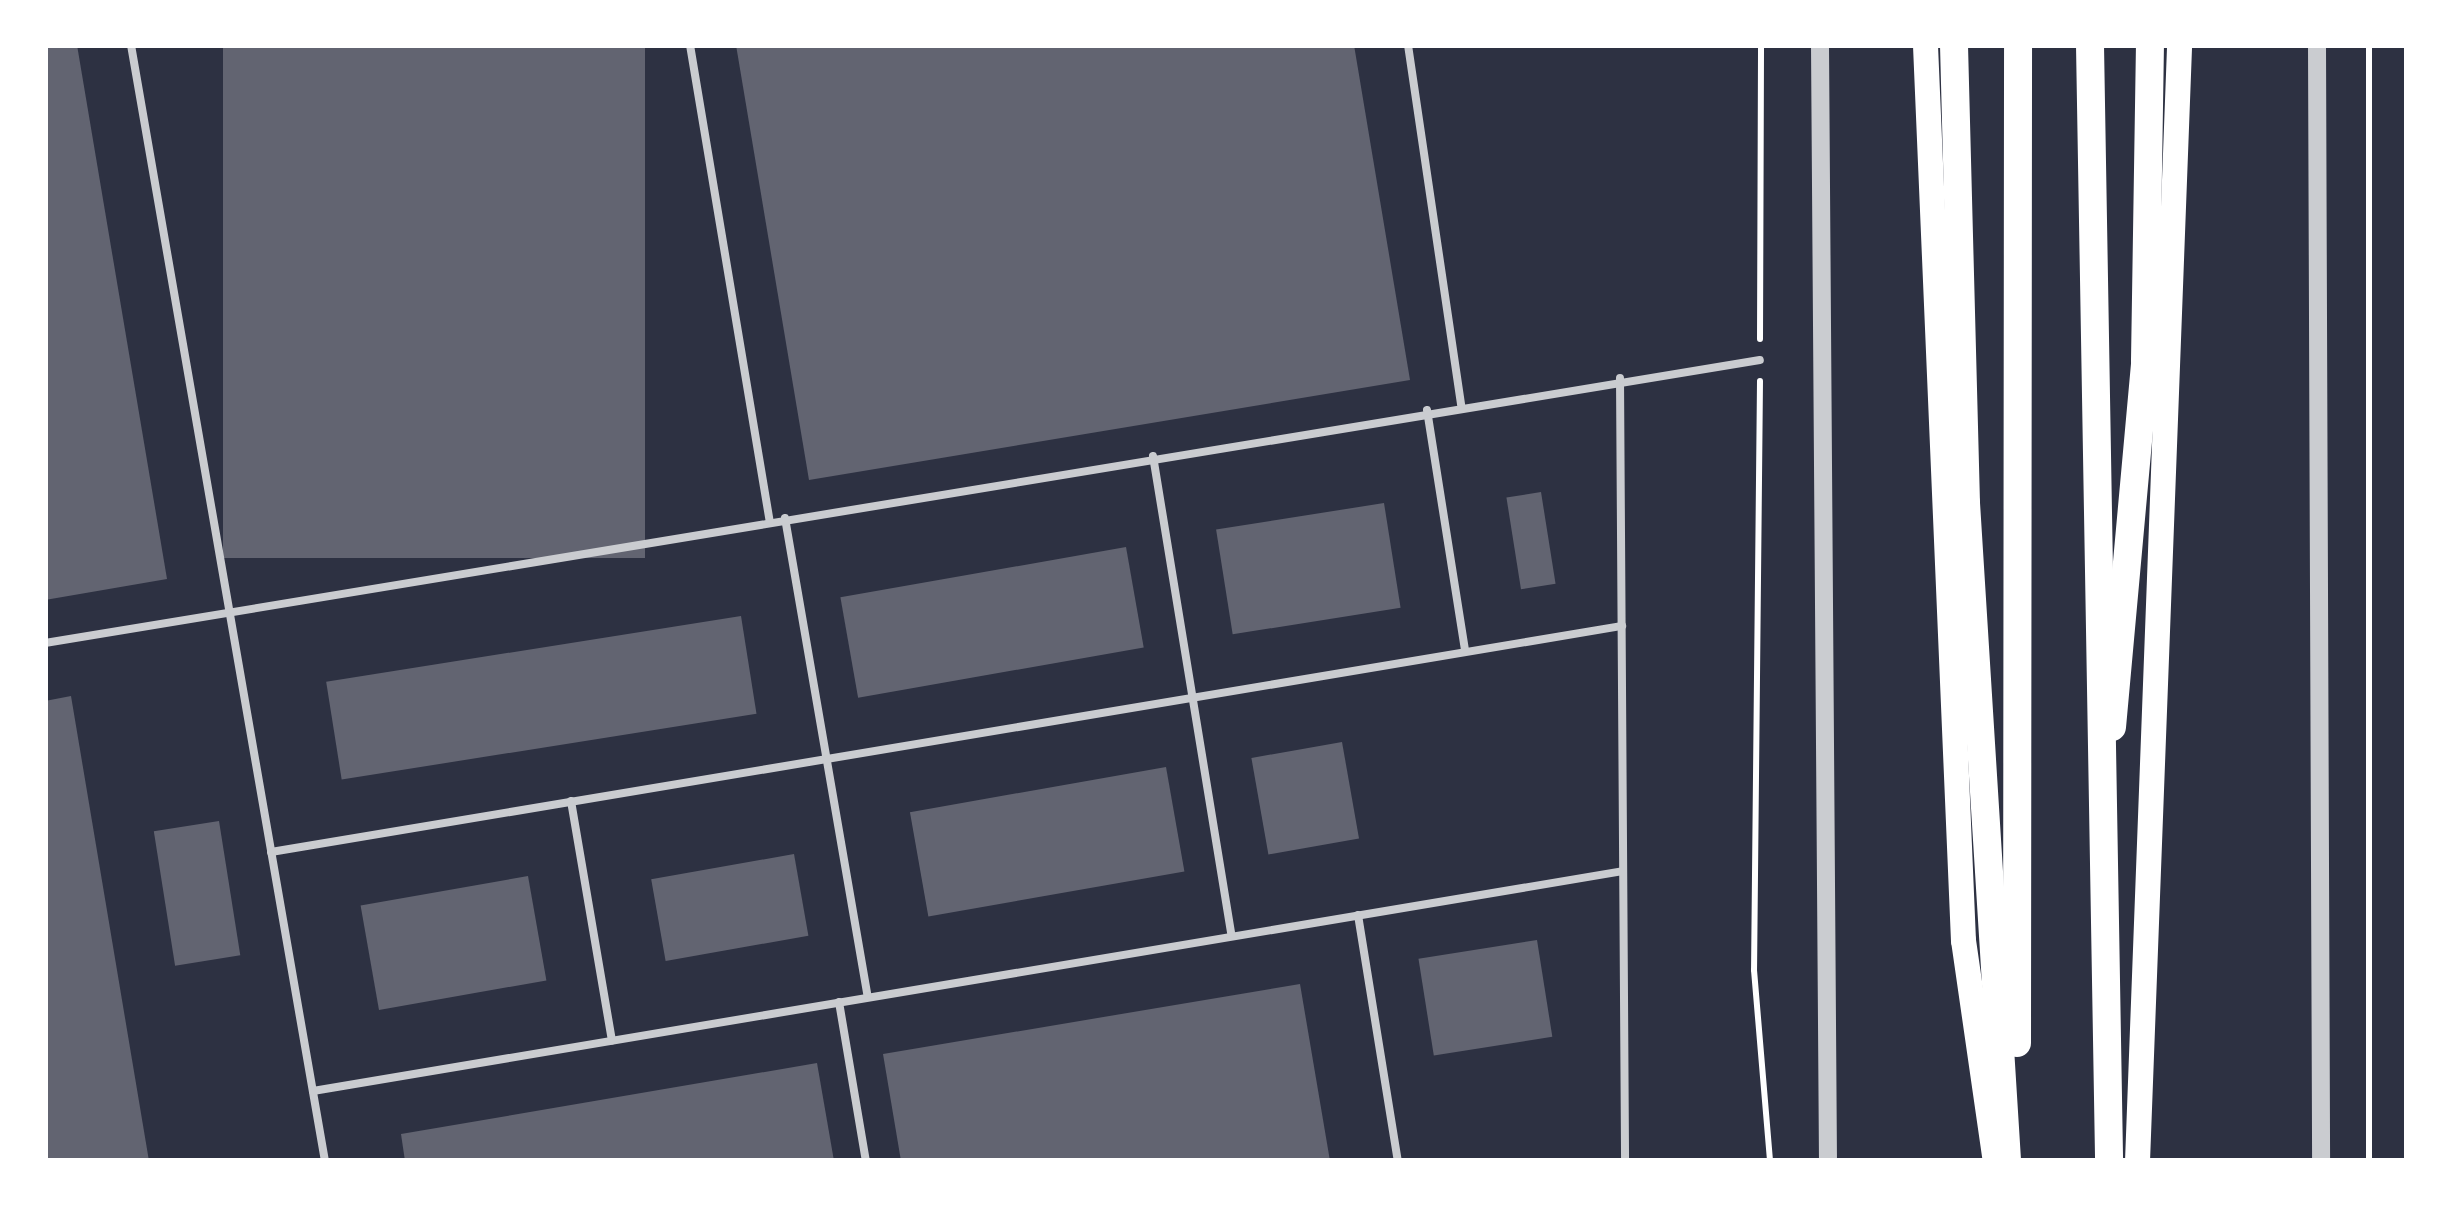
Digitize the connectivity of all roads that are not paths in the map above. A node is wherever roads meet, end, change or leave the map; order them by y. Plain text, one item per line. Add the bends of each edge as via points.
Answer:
1 (131, 45) edge
2 (690, 45) edge
3 (1408, 45) edge
4 (1820, 45) edge
5 (1924, 45) edge
6 (1954, 45) edge
7 (2018, 45) edge
8 (2090, 45) edge
9 (2150, 45) edge
10 (2179, 45) edge
11 (2317, 45) edge
12 (1760, 360) road end
13 (1620, 378) junction
14 (1461, 405) junction
15 (1427, 410) junction
16 (1153, 456) junction
17 (785, 518) junction
18 (770, 521) junction
19 (229, 612) junction
20 (1622, 626) junction
21 (45, 643) edge
22 (1465, 649) junction
23 (1191, 696) junction
24 (827, 758) junction
25 (571, 802) junction
26 (271, 852) junction
27 (1623, 871) junction
28 (2098, 878) junction
29 (1358, 916) junction
30 (1232, 936) junction
31 (868, 997) junction
32 (839, 1002) junction
33 (612, 1040) junction
34 (313, 1091) junction
35 (325, 1161) edge
36 (866, 1161) edge
37 (1398, 1161) edge
38 (1625, 1161) edge
39 (1828, 1161) edge
40 (1995, 1161) edge
41 (2007, 1161) edge
42 (2017, 1161) edge
43 (2109, 1161) edge
44 (2137, 1161) edge
45 (2321, 1161) edge

1 - 19 lane
2 - 18 lane
3 - 14 lane
4 - 39 street
5 - 40 main road via 1962,920
6 - 41 highway via 1966,503
7 - 42 highway
8 - 28 highway
9 - 28 highway via 2145,362
10 - 44 main road
11 - 45 street
12 - 13 lane
13 - 14 lane
13 - 20 lane
14 - 15 lane
15 - 16 lane
15 - 22 lane
16 - 17 lane
16 - 23 lane
17 - 18 lane
17 - 24 lane
18 - 19 lane
19 - 21 lane
19 - 26 lane
20 - 22 lane
20 - 27 lane
22 - 23 lane
23 - 24 lane
23 - 30 lane
24 - 25 lane
24 - 31 lane
25 - 26 lane
25 - 33 lane
26 - 34 lane
27 - 29 lane
27 - 38 lane
28 - 43 highway
29 - 30 lane
29 - 37 lane
30 - 31 lane
31 - 32 lane
32 - 33 lane
32 - 36 lane
33 - 34 lane
34 - 35 lane

